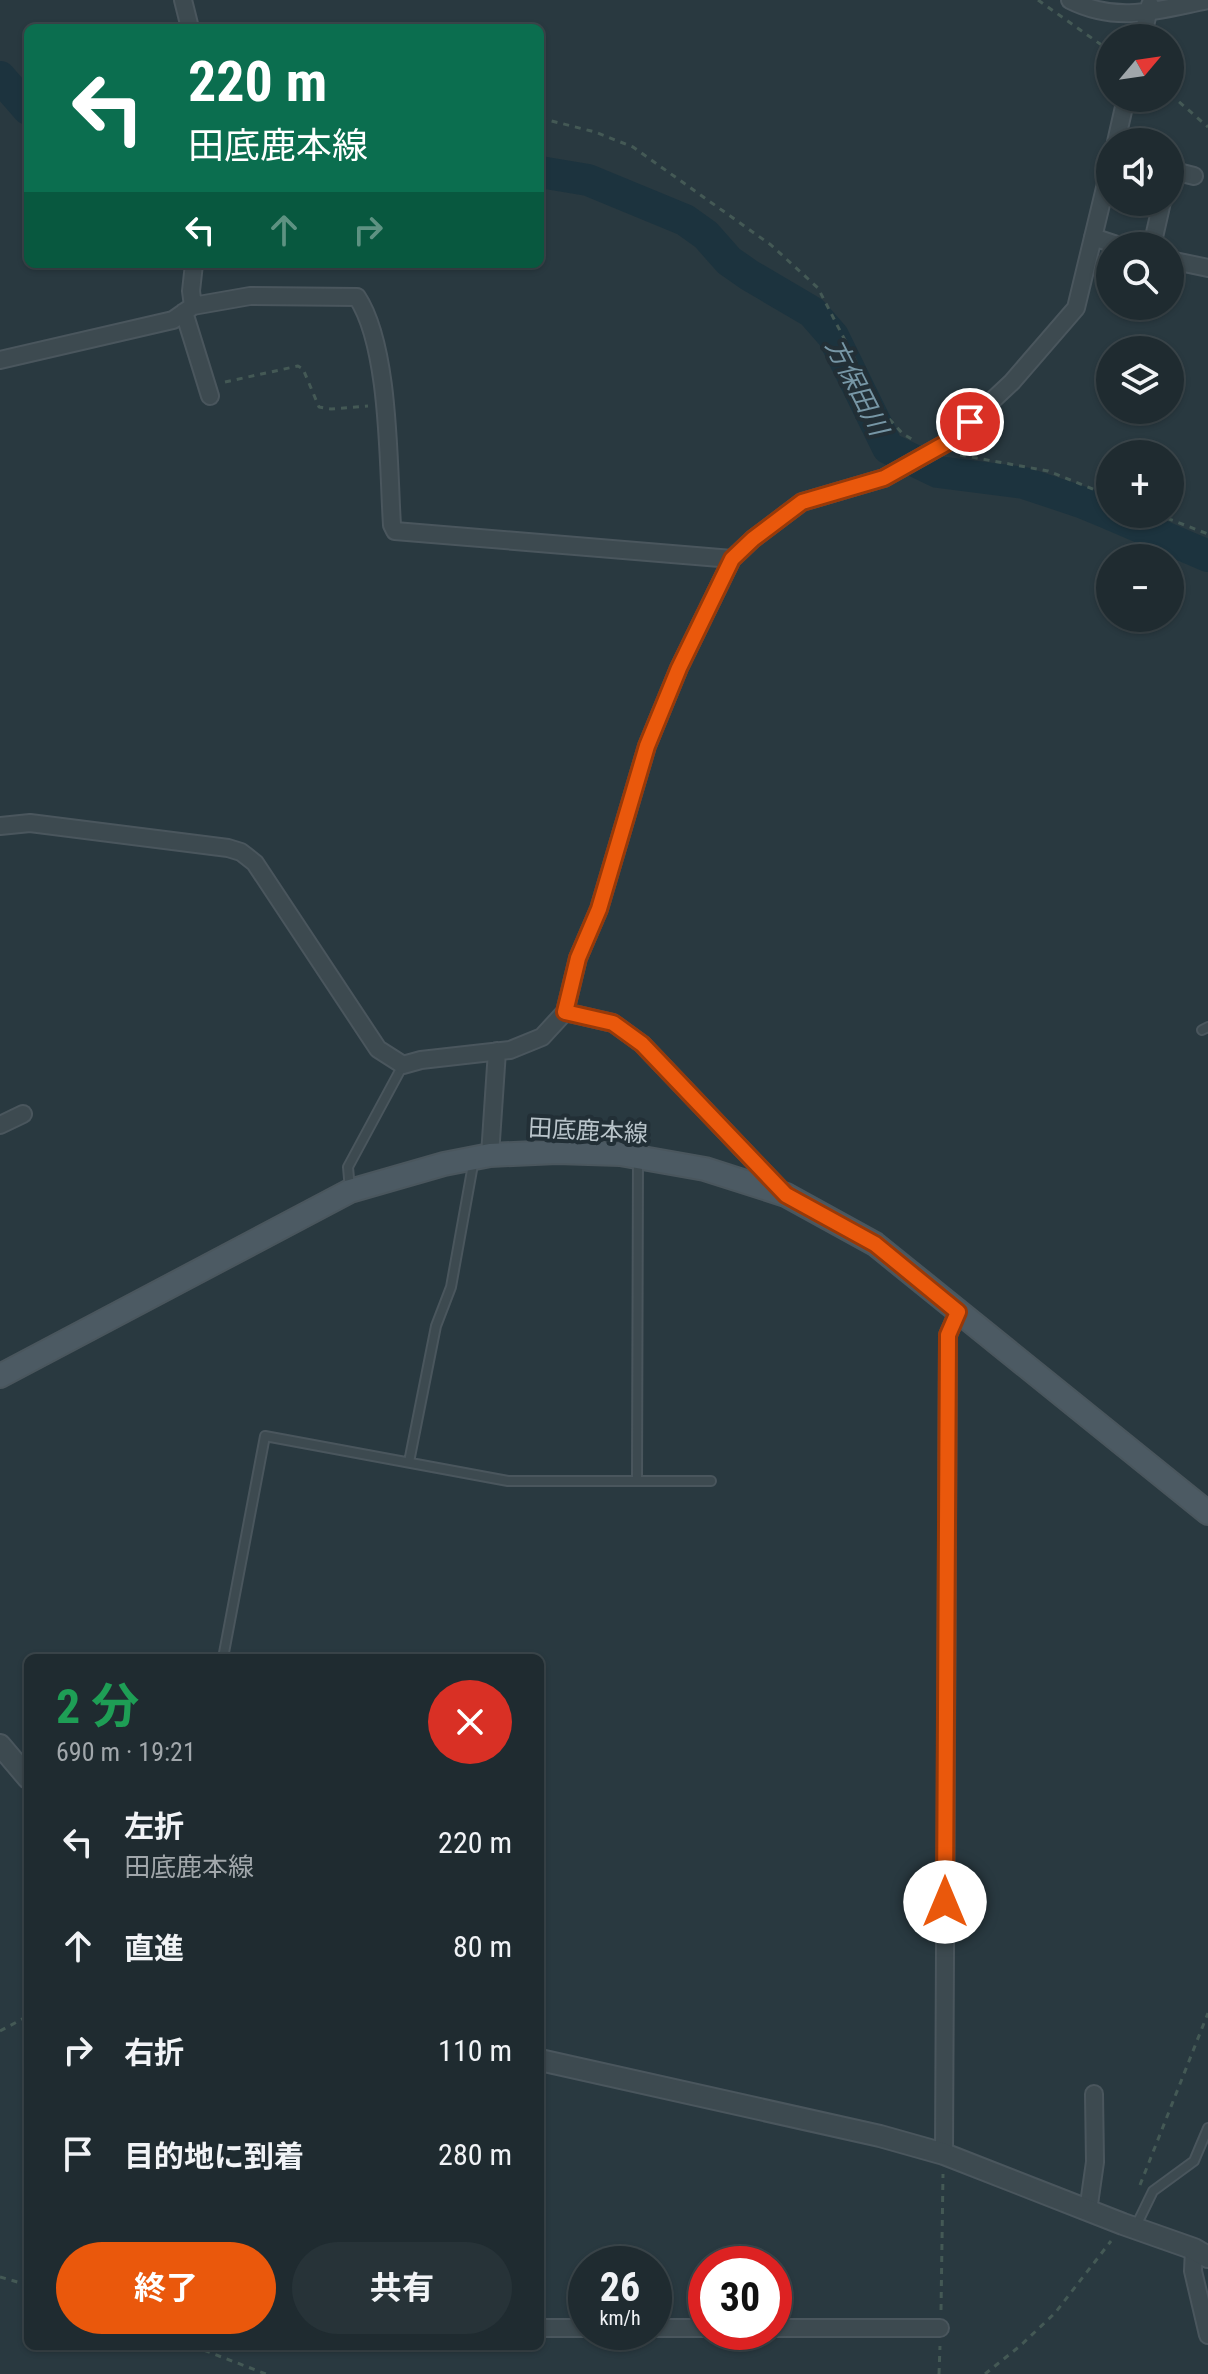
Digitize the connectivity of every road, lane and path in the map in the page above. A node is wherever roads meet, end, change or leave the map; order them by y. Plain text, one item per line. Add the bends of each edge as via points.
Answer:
1 (183, 0) edge
2 (1038, 0) edge
3 (1070, 0) edge
4 (1208, 0) edge
5 (1150, 6) edge
6 (189, 24) edge
7 (1096, 41) edge
8 (1184, 106) edge
9 (544, 119) edge
10 (1208, 127) edge
11 (1184, 174) edge
12 (1194, 176) dead end
13 (1098, 216) edge
14 (1093, 237) junction
15 (1096, 238) edge
16 (1184, 263) edge
17 (194, 268) edge
18 (1208, 268) edge
19 (189, 309) junction
20 (0, 360) edge
21 (209, 391) joint
22 (384, 406) junction
23 (934, 451) junction
24 (1096, 490) edge
25 (1184, 525) edge
26 (1208, 534) edge
27 (732, 559) junction
28 (0, 826) edge
29 (565, 1012) junction
30 (497, 1051) junction
31 (403, 1065) junction
32 (23, 1114) dead end
33 (0, 1125) edge
34 (482, 1157) junction
35 (638, 1157) junction
36 (350, 1191) junction
37 (786, 1195) junction
38 (958, 1312) junction
39 (0, 1376) edge
40 (409, 1462) junction
41 (637, 1481) junction
42 (711, 1481) dead end
43 (1208, 1513) edge
44 (224, 1654) edge
45 (0, 1745) edge
46 (24, 1773) edge
47 (24, 2018) edge
48 (0, 2031) edge
49 (544, 2061) edge
50 (1094, 2094) dead end
51 (1208, 2128) edge
52 (944, 2154) junction
53 (1088, 2211) junction
54 (1135, 2228) junction
55 (1201, 2253) edge
56 (0, 2277) edge
57 (24, 2284) edge
58 (544, 2328) edge
59 (568, 2328) edge
60 (792, 2328) edge
61 (940, 2328) junction
62 (1208, 2335) edge
63 (203, 2350) edge
64 (266, 2374) edge
65 (939, 2374) edge

1 - 6 street
2 - 7 path
3 - 5 street via 1117,15
4 - 5 street
8 - 10 path
9 - 23 path via 633,147 771,245 818,288 881,410 903,434
11 - 12 street
13 - 14 street
14 - 15 street
14 - 23 street via 1076,308 1012,382
16 - 18 street
17 - 19 street
19 - 20 street via 173,320
19 - 21 street
19 - 22 street via 250,296 357,297 377,348
21 - 22 path via 298,366 319,407
22 - 27 street via 395,531
23 - 24 path via 1048,471
23 - 27 street via 884,478 802,502
25 - 26 path
27 - 29 street via 647,746
28 - 31 street via 30,823 241,852 255,863 378,1049
29 - 30 street via 542,1037
29 - 37 street via 613,1023 642,1044
30 - 31 street
30 - 34 street
31 - 36 lane via 348,1167
32 - 33 street
34 - 35 main road, 田底鹿本線 via 557,1152
34 - 36 main road, 田底鹿本線
34 - 40 lane via 451,1287 436,1326
35 - 37 main road, 田底鹿本線 via 705,1169
35 - 41 lane
36 - 39 main road, 田底鹿本線
37 - 38 main road, 田底鹿本線 via 875,1244
38 - 43 main road, 田底鹿本線
38 - 52 street via 948,1335
40 - 41 lane via 508,1481
40 - 44 lane via 265,1436
41 - 42 lane
45 - 46 street
47 - 48 path
49 - 52 street
50 - 53 street via 1095,2162
51 - 54 lane via 1194,2161 1153,2191
52 - 53 street
52 - 61 path
53 - 54 street
54 - 55 street
55 - 62 street via 1193,2271
56 - 57 path
58 - 59 street
60 - 61 street
61 - 65 path
63 - 64 path

